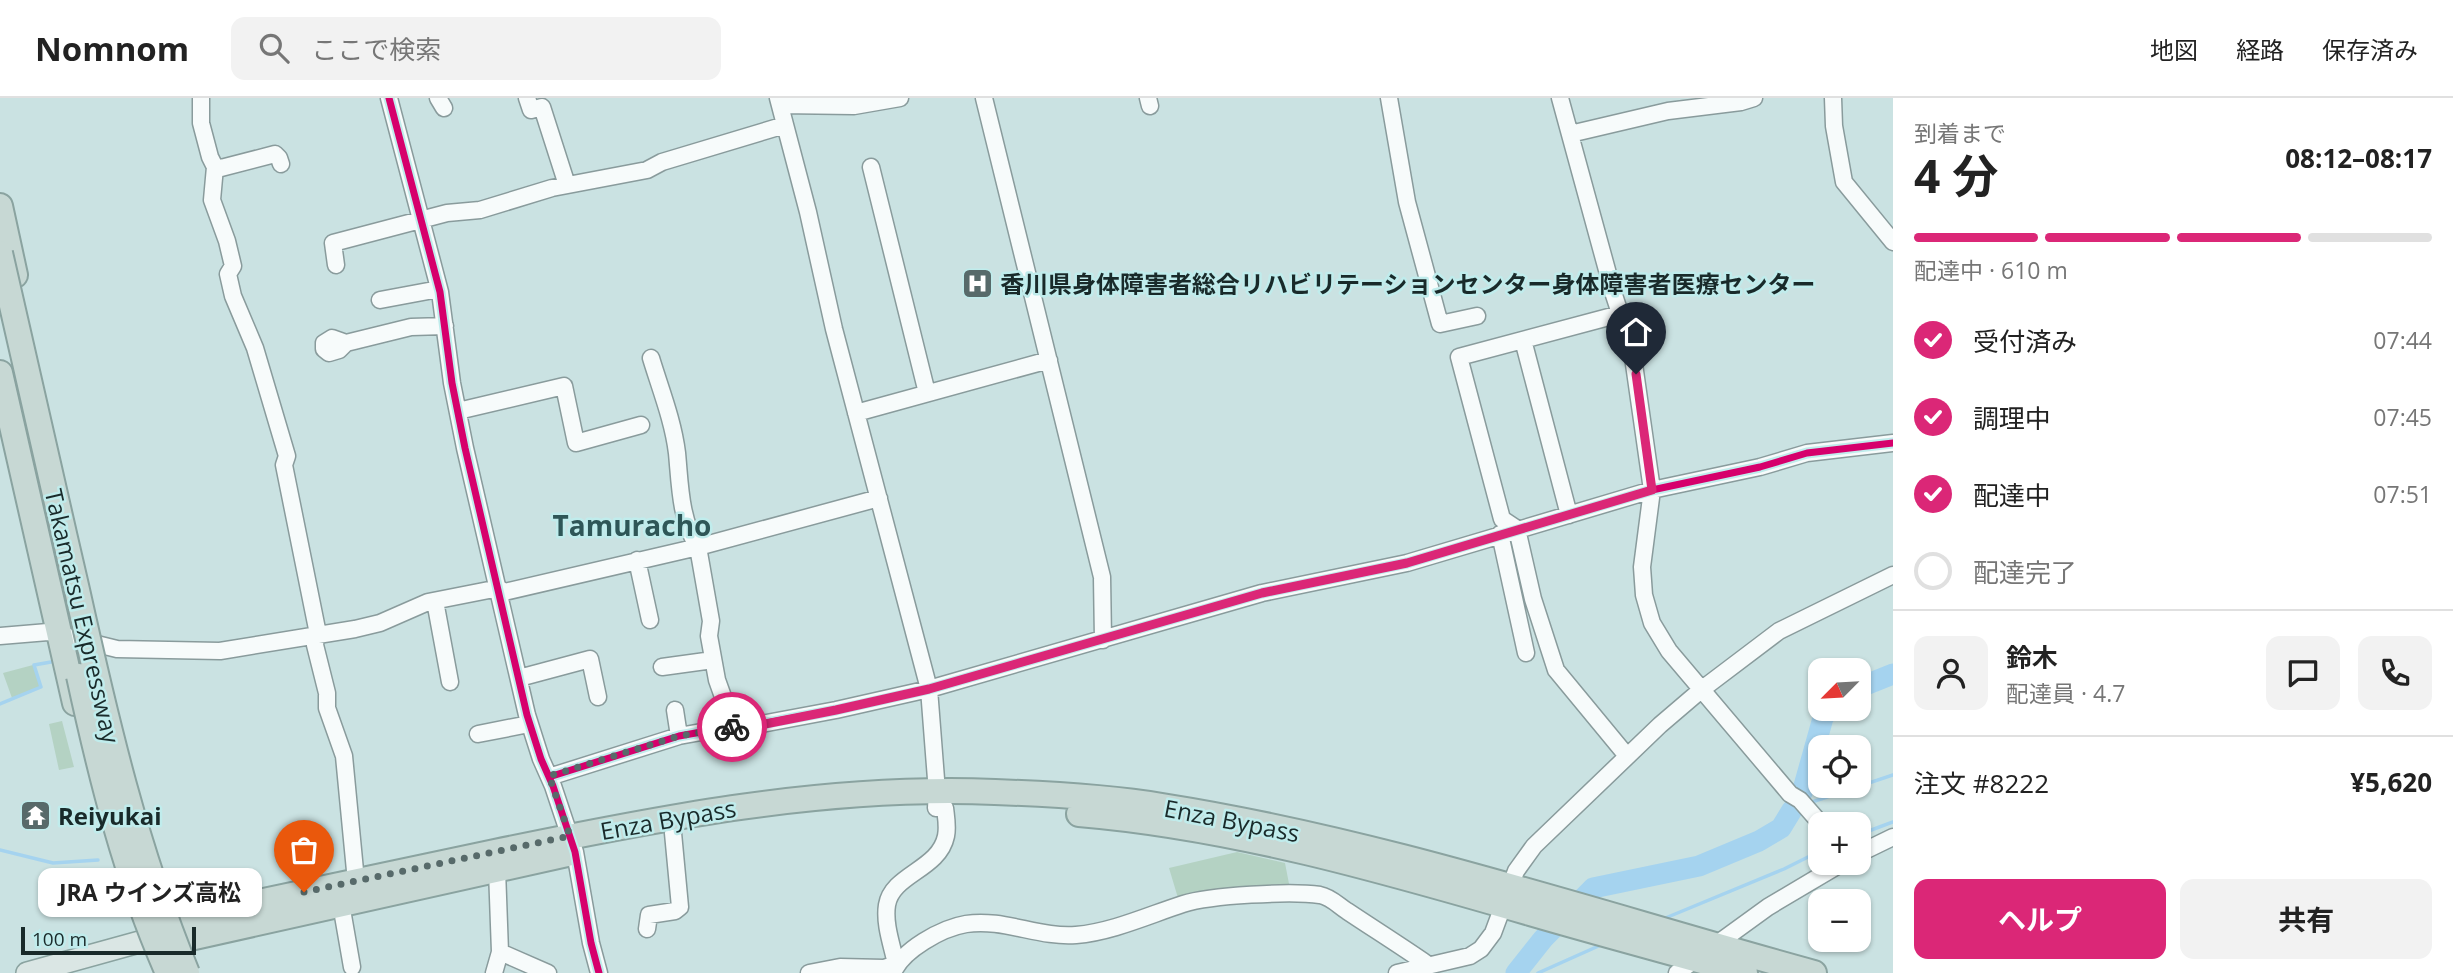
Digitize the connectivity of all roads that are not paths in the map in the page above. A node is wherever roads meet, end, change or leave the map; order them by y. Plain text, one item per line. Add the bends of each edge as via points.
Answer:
1 (201, 98) edge
2 (389, 98) edge
3 (527, 98) edge
4 (896, 98) edge
5 (984, 98) edge
6 (1389, 98) edge
7 (1560, 98) edge
8 (1754, 98) edge
9 (1833, 98) edge
10 (779, 102) edge
11 (785, 125) junction
12 (1570, 134) junction
13 (281, 164) dead end
14 (215, 167) junction
15 (870, 167) dead end
16 (568, 185) junction
17 (0, 206) edge
18 (422, 219) junction
19 (1893, 242) edge
20 (0, 253) edge
21 (336, 265) dead end
22 (439, 289) junction
23 (380, 300) dead end
24 (1620, 314) junction
25 (1476, 316) dead end
26 (0, 326) edge
27 (445, 326) junction
28 (1523, 340) junction
29 (346, 343) dead end
30 (651, 358) dead end
31 (1049, 360) junction
32 (0, 373) edge
33 (927, 393) junction
34 (458, 411) junction
35 (856, 412) junction
36 (641, 425) dead end
37 (1893, 443) edge
38 (1652, 490) junction
39 (878, 498) junction
40 (1569, 515) junction
41 (1517, 529) junction
42 (1500, 534) junction
43 (698, 547) junction
44 (637, 560) junction
45 (1893, 575) edge
46 (500, 590) junction
47 (435, 601) junction
48 (650, 620) dead end
49 (60, 635) junction
50 (0, 636) edge
51 (315, 636) junction
52 (1103, 640) junction
53 (100, 645) junction
54 (1527, 653) dead end
55 (713, 660) junction
56 (662, 667) dead end
57 (519, 678) junction
58 (450, 682) dead end
59 (929, 689) junction
60 (1701, 690) junction
61 (598, 697) dead end
62 (675, 710) dead end
63 (530, 724) junction
64 (729, 727) junction
65 (478, 734) dead end
66 (679, 736) junction
67 (1627, 756) junction
68 (549, 776) junction
69 (940, 803) junction
70 (1810, 812) edge
71 (673, 833) junction
72 (1893, 837) edge
73 (572, 844) junction
74 (1871, 848) edge
75 (497, 870) junction
76 (1822, 875) edge
77 (356, 881) junction
78 (1507, 895) junction
79 (341, 904) junction
80 (1585, 917) junction
81 (647, 929) dead end
82 (177, 930) junction
83 (143, 941) junction
84 (1716, 945) junction
85 (500, 952) junction
86 (1432, 964) junction
87 (352, 967) dead end
88 (1692, 968) edge
89 (895, 969) edge
90 (27, 973) edge
91 (158, 973) edge
92 (168, 973) edge
93 (187, 973) edge
94 (195, 973) edge
95 (494, 973) edge
96 (548, 973) edge
97 (599, 973) edge
98 (809, 973) edge
99 (1397, 973) edge
100 (1456, 973) edge
101 (1745, 973) edge
102 (1814, 973) edge

1 - 14 street via 201,123
2 - 18 street
3 - 16 street via 531,110 542,107
4 - 10 street via 854,106
5 - 31 street
6 - 25 street via 1407,202 1440,324
7 - 12 street
8 - 12 street via 1668,111
9 - 19 street via 1844,182
10 - 11 street
11 - 16 street via 647,170
11 - 35 street
12 - 24 street
13 - 14 street via 275,154
14 - 51 street via 212,200 233,266 228,274 233,296 255,348 287,456 284,465
15 - 33 street
16 - 18 street via 480,210
17 - 53 highway
18 - 21 street via 333,243
18 - 22 street
20 - 93 highway, Takamatsu Expressway, bridge via 111,742 164,917
22 - 23 street
22 - 27 street
24 - 28 street
24 - 38 street via 1632,350
26 - 92 highway, Takamatsu Expressway, bridge via 116,832
27 - 29 street via 411,327
27 - 34 street
28 - 40 street
28 - 41 street via 1459,357 1502,519
30 - 43 street via 677,453 691,537
31 - 33 street
31 - 52 street via 1102,577
32 - 49 highway
33 - 35 street
34 - 36 street via 564,386 576,443
34 - 46 street
35 - 39 street
37 - 38 street via 1807,453
38 - 40 street
38 - 60 street via 1642,567 1644,595 1652,623
39 - 43 street
39 - 59 street
40 - 41 street
41 - 42 street
41 - 67 street via 1556,670
42 - 52 street via 1407,563 1262,593
42 - 54 street
43 - 44 street
43 - 55 street via 712,621
44 - 46 street
44 - 48 street
45 - 60 street via 1779,631
46 - 47 street
46 - 57 street
47 - 51 street via 380,622
47 - 58 street
49 - 50 street
49 - 53 street
49 - 83 highway via 108,833
51 - 53 street via 220,651
51 - 77 street via 327,708 344,756
52 - 59 street
53 - 82 highway via 145,834
55 - 56 street
55 - 64 street
57 - 61 street via 590,659
57 - 63 street
59 - 64 street via 740,729
59 - 69 street
60 - 67 street
60 - 70 street
62 - 66 street
63 - 65 street
63 - 68 street
64 - 66 street
66 - 68 street
67 - 78 street via 1534,846
68 - 73 street
69 - 71 highway, Enza Bypass
69 - 73 highway, Enza Bypass via 801,799 728,808
69 - 78 highway, Enza Bypass via 993,792 1159,805 1270,826
69 - 89 street via 947,833 939,853 900,883 887,903
71 - 73 highway, Enza Bypass
71 - 81 street via 680,907 649,915
72 - 74 street
73 - 75 highway, Enza Bypass
73 - 77 highway, Enza Bypass
73 - 97 street
75 - 79 highway, Enza Bypass
75 - 85 street
76 - 84 street
77 - 82 highway, Enza Bypass
78 - 80 highway, Enza Bypass
78 - 86 street via 1493,933 1481,949
79 - 82 highway, Enza Bypass
79 - 87 street
80 - 84 highway, Enza Bypass
80 - 88 highway, Enza Bypass
82 - 83 highway, Enza Bypass
82 - 94 highway
83 - 90 main road
83 - 91 highway
84 - 88 street
84 - 102 highway, Enza Bypass
85 - 95 street
85 - 96 street
86 - 89 street via 1324,895 1312,894 1212,898 1080,935 965,924 930,937
86 - 99 street
86 - 100 street
88 - 101 highway, Enza Bypass
89 - 98 street via 840,967

